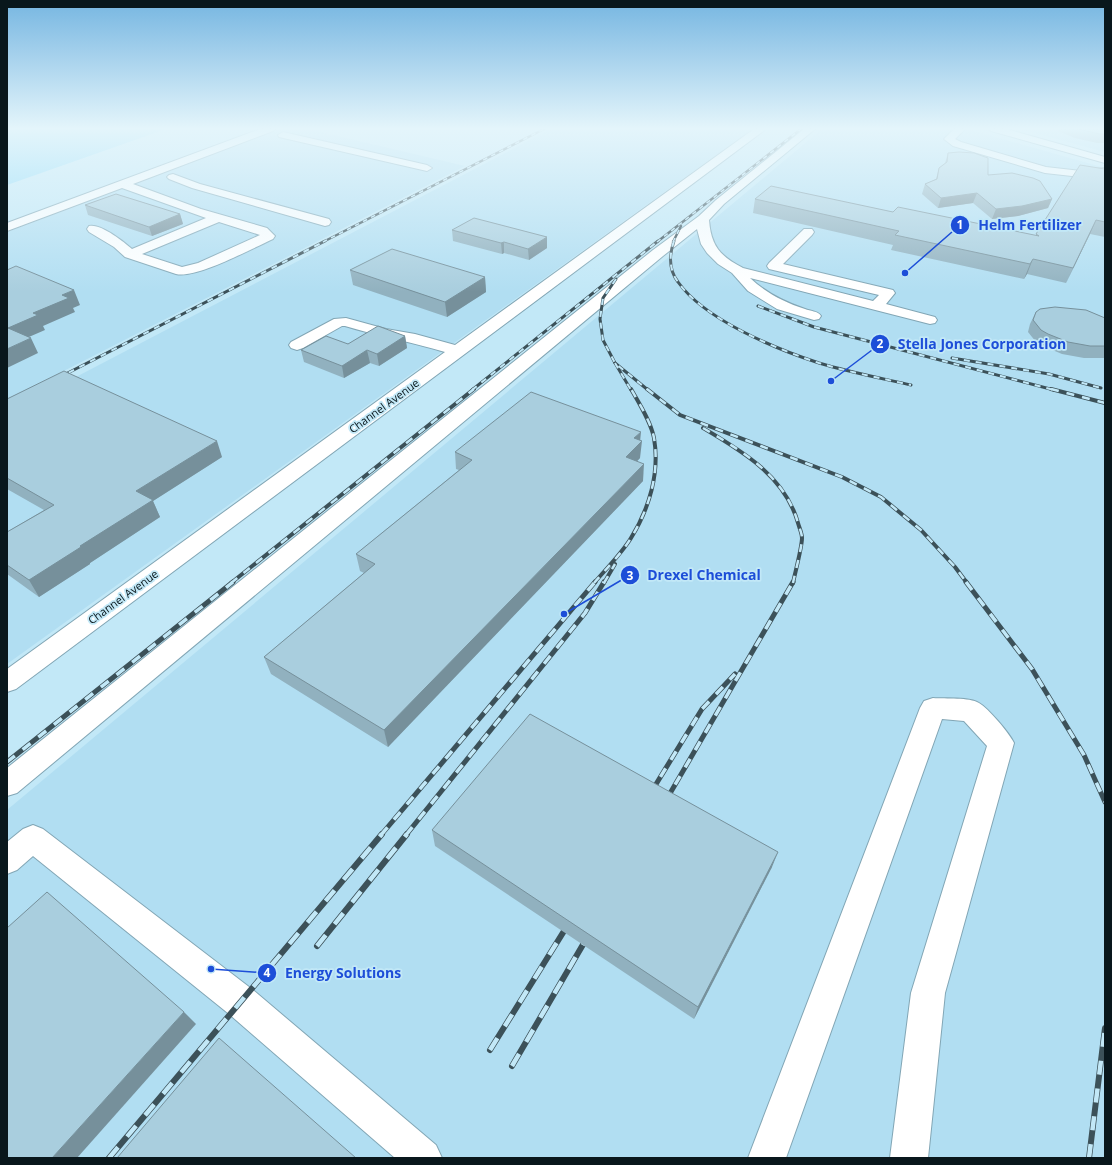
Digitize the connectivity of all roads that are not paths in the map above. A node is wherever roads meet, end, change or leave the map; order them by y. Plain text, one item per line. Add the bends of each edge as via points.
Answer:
1 (190, 183) edge
2 (687, 183) edge
3 (743, 183) edge
4 (121, 184) joint
5 (218, 218) junction
6 (703, 219) junction
7 (325, 222) dead end
8 (7, 227) edge
9 (93, 229) dead end
10 (808, 232) dead end
11 (130, 254) junction
12 (738, 271) junction
13 (876, 307) junction
14 (814, 316) dead end
15 (930, 320) dead end
16 (297, 345) dead end
17 (458, 351) junction
18 (7, 682) edge
19 (7, 784) edge
20 (7, 860) edge
21 (423, 1158) edge
22 (767, 1158) edge
23 (909, 1158) edge

1 - 7 street
2 - 17 street, Channel Avenue
3 - 6 street
4 - 5 street
4 - 8 street
5 - 11 street
5 - 11 street via 263,231 269,236 202,266 181,271
6 - 12 street via 703,232 712,251 721,263
6 - 19 street
9 - 11 street via 119,244
10 - 13 street via 774,266 888,293
12 - 13 street
12 - 14 street via 744,281 763,296 792,310
13 - 15 street
16 - 17 street via 339,322 346,322
17 - 18 street, Channel Avenue
20 - 21 street via 32,838 241,1002
22 - 23 street via 933,708 971,711 1001,743 928,993

